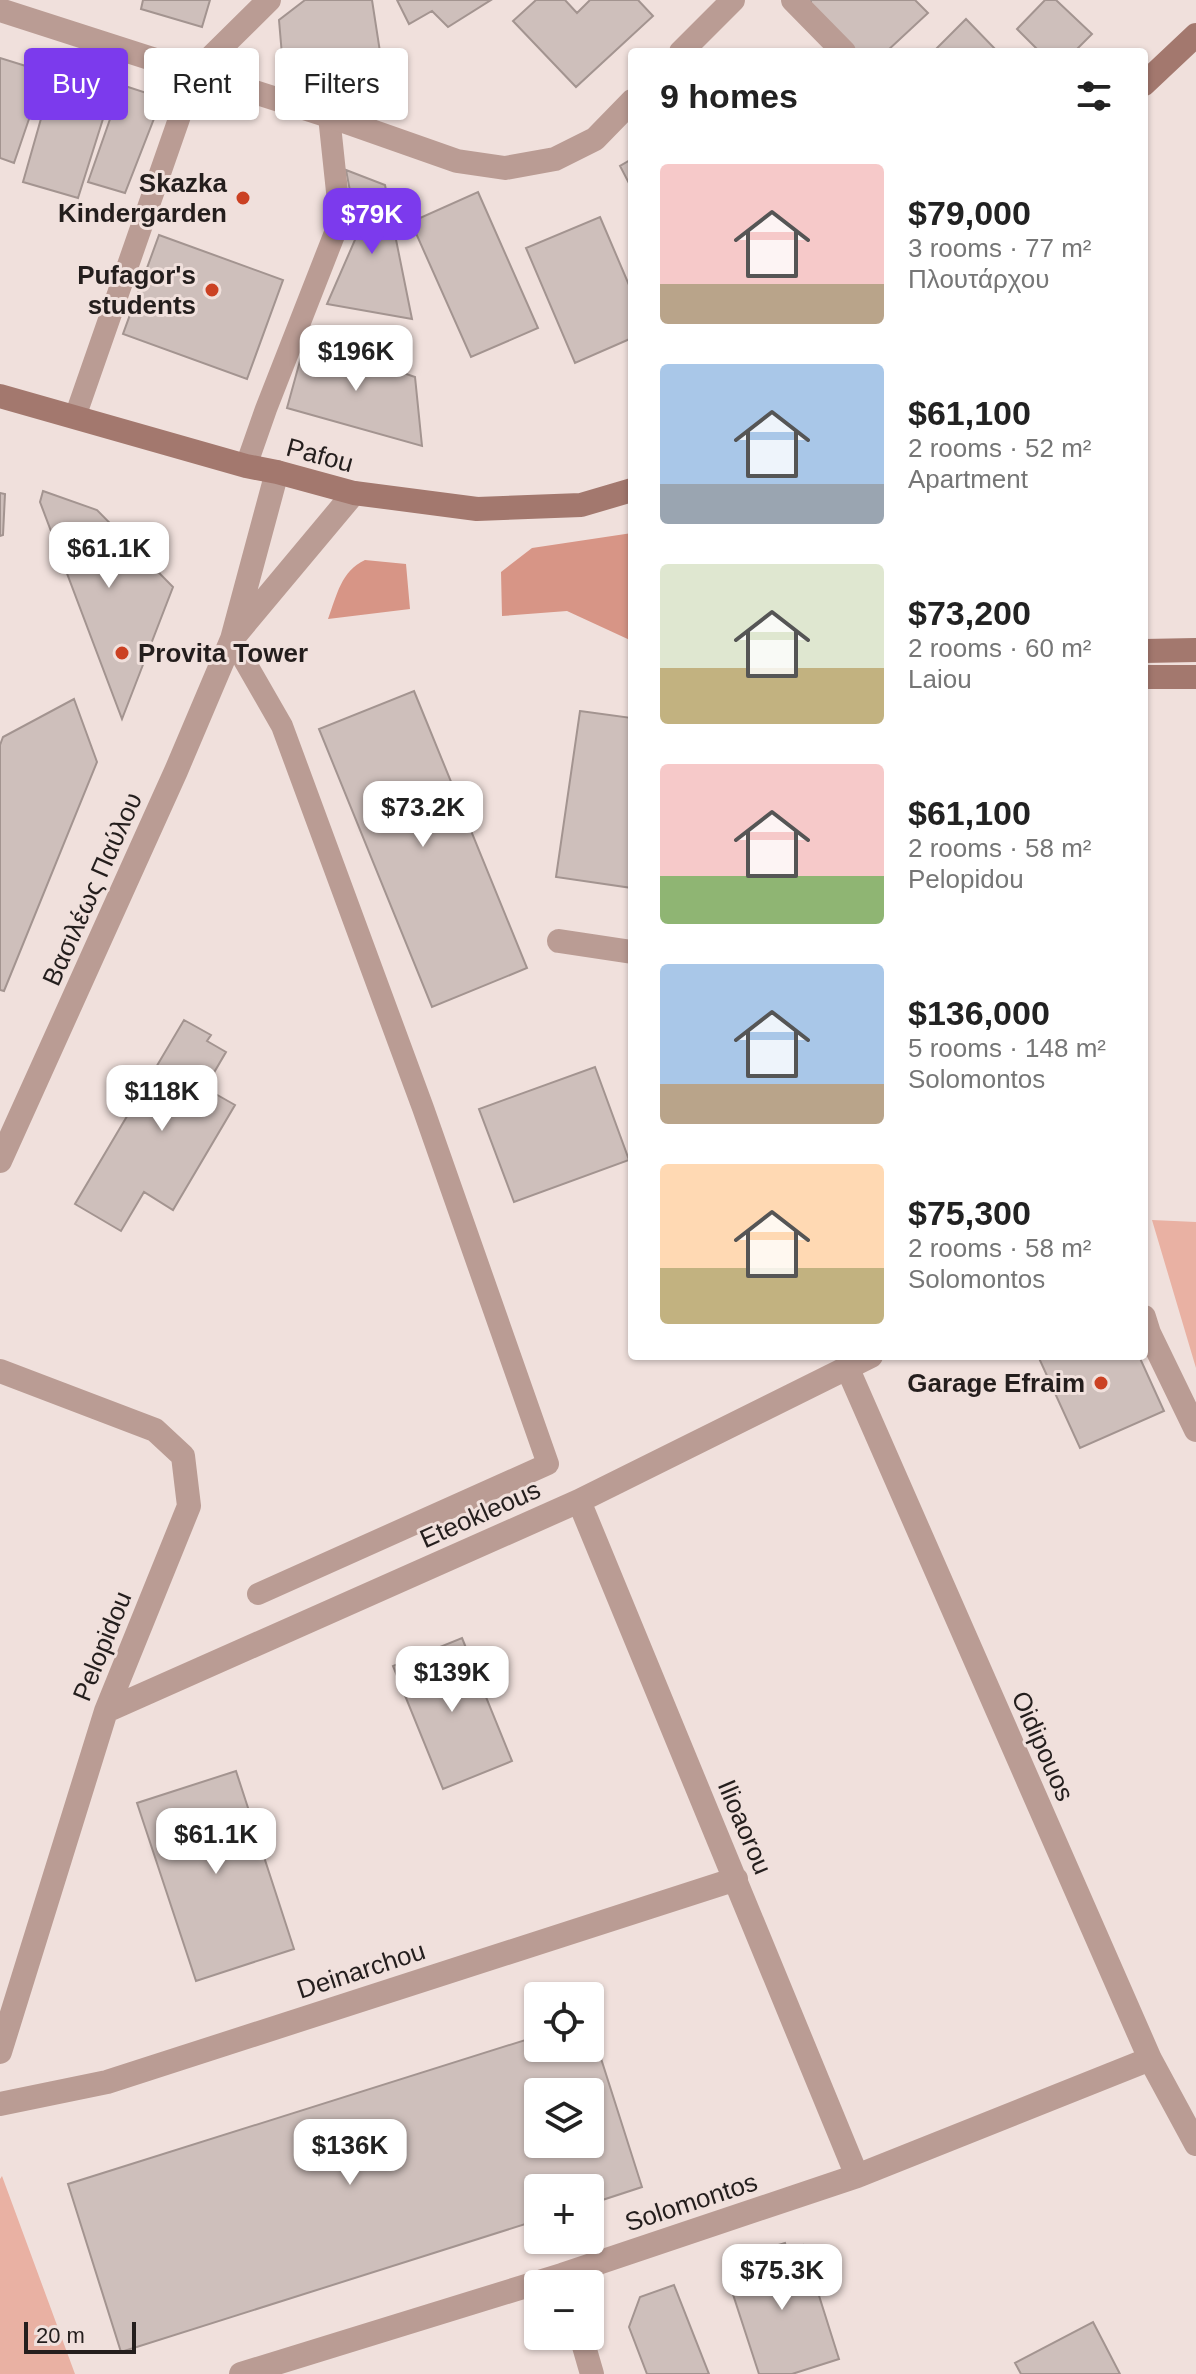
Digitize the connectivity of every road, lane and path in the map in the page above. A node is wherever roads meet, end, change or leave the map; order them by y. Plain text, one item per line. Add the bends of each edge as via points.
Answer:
1 (269, 0) edge
2 (733, 0) edge
3 (793, 0) edge
4 (11, 8) edge
5 (1196, 35) edge
6 (220, 48) edge
7 (685, 48) edge
8 (840, 48) edge
9 (144, 55) edge
10 (1148, 80) edge
11 (628, 105) edge
12 (179, 120) edge
13 (329, 120) edge
14 (340, 120) edge
15 (0, 396) edge
16 (75, 417) junction
17 (246, 466) junction
18 (277, 472) junction
19 (628, 491) edge
20 (354, 493) junction
21 (232, 639) junction
22 (1196, 650) edge
23 (1148, 651) edge
24 (1148, 677) edge
25 (1196, 677) edge
26 (559, 941) dead end
27 (628, 951) edge
28 (0, 1161) edge
29 (1148, 1330) edge
30 (862, 1360) edge
31 (847, 1367) junction
32 (0, 1371) edge
33 (1196, 1430) edge
34 (579, 1501) junction
35 (258, 1594) dead end
36 (106, 1711) junction
37 (736, 1879) junction
38 (0, 2052) edge
39 (1150, 2059) junction
40 (0, 2104) edge
41 (1196, 2144) edge
42 (857, 2176) junction
43 (589, 2270) edge
44 (524, 2292) edge
45 (585, 2350) edge
46 (297, 2365) edge
47 (241, 2374) edge
48 (592, 2374) edge

1 - 6 street
2 - 7 street
3 - 8 street
4 - 9 street
5 - 10 main road
11 - 14 street via 595,139 555,159 505,168 457,161
12 - 16 lane
13 - 17 lane via 340,220
15 - 16 main road, Pafou
16 - 17 main road, Pafou
17 - 18 main road, Pafou
18 - 20 main road, Pafou
18 - 21 street, Βασιλέως Παύλου
19 - 20 main road, Pafou via 581,505 477,509
20 - 21 street, Βασιλέως Παύλου
21 - 28 street, Βασιλέως Παύλου
21 - 35 lane via 282,726 548,1464
22 - 23 main road
24 - 25 main road
26 - 27 street
29 - 33 street
30 - 31 street, Eteokleous
31 - 34 street, Eteokleous
31 - 39 street, Oidipouos
32 - 36 street, Pelopidou via 155,1430 183,1456 189,1506
34 - 36 street, Eteokleous
34 - 37 street, Ilioaorou
36 - 38 street, Pelopidou
37 - 40 street, Deinarchou via 107,2082
37 - 42 street, Ilioaorou
39 - 41 street, Oidipouos
39 - 42 street, Solomontos
42 - 43 street, Solomontos
44 - 46 street, Solomontos
45 - 48 street
46 - 47 street, Solomontos

